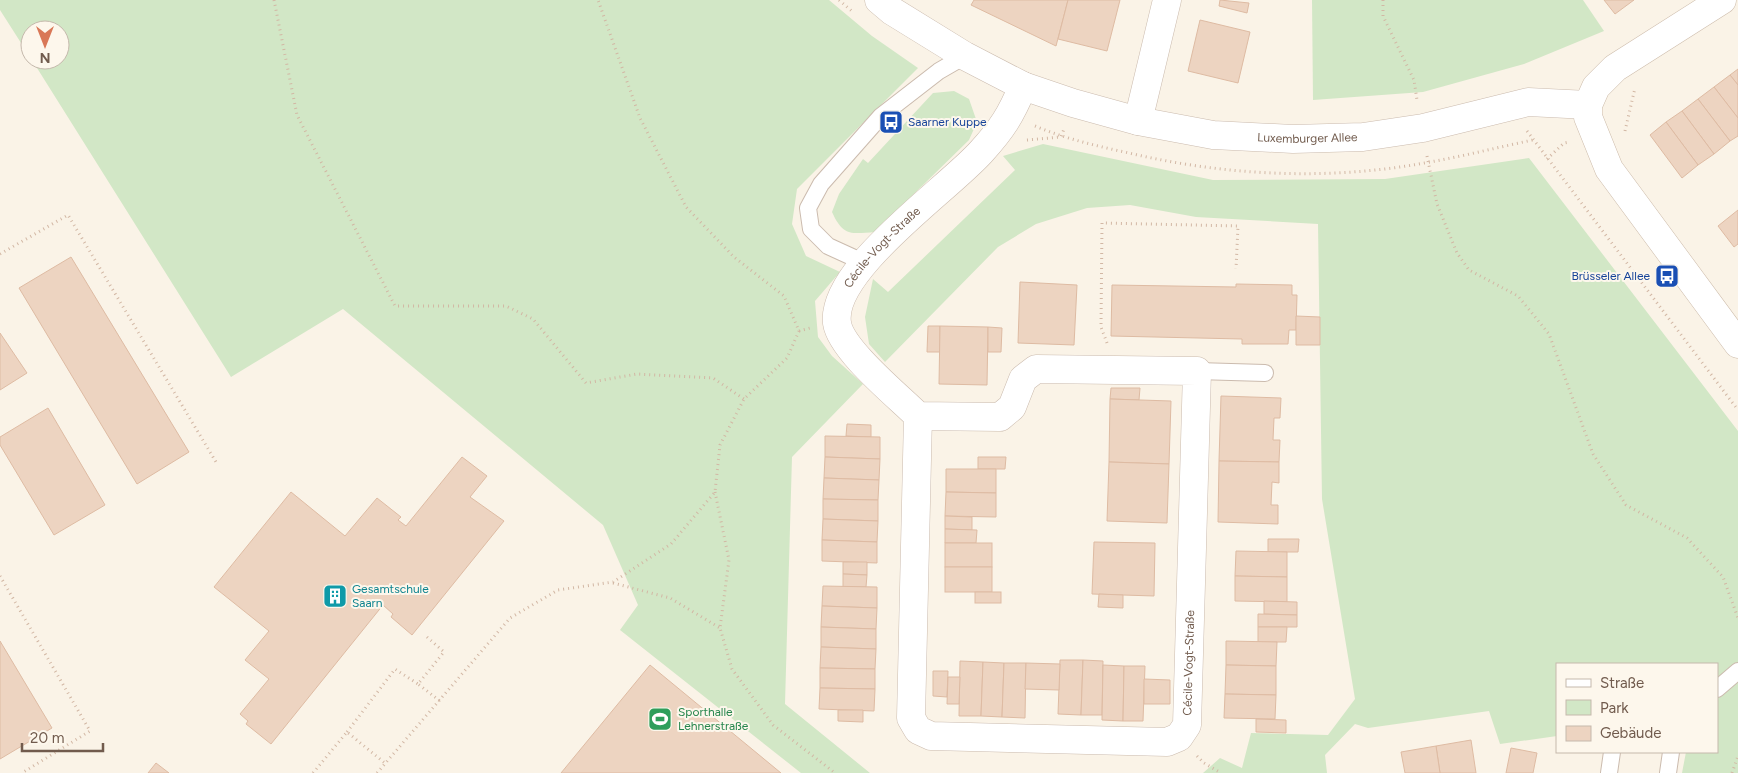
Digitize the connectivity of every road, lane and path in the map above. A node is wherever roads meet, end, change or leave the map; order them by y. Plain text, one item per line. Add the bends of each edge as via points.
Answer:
1 (274, 0) edge
2 (598, 0) edge
3 (879, 0) edge
4 (1167, 0) edge
5 (1384, 0) edge
6 (1722, 0) edge
7 (965, 56) junction
8 (1023, 86) junction
9 (1635, 87) dead end
10 (1073, 103) junction
11 (1588, 105) junction
12 (1509, 106) junction
13 (1138, 120) junction
14 (1625, 125) dead end
15 (1423, 128) junction
16 (1020, 140) dead end
17 (0, 254) edge
18 (864, 262) junction
19 (1236, 269) dead end
20 (1735, 334) edge
21 (1110, 369) junction
22 (1198, 371) junction
23 (1265, 373) dead end
24 (744, 399) junction
25 (1738, 410) edge
26 (918, 416) junction
27 (216, 462) dead end
28 (715, 492) junction
29 (0, 576) edge
30 (613, 582) junction
31 (1738, 618) edge
32 (720, 628) junction
33 (427, 637) dead end
34 (1738, 671) edge
35 (418, 684) junction
36 (1718, 688) edge
37 (440, 701) junction
38 (346, 732) junction
39 (1612, 753) edge
40 (1671, 753) edge
41 (1738, 756) edge
42 (1204, 763) dead end
43 (386, 764) junction
44 (22, 773) edge
45 (313, 773) edge
46 (377, 773) edge
47 (835, 773) edge
48 (1221, 773) edge
49 (1609, 773) edge
50 (1668, 773) edge
51 (1732, 773) edge

1 - 24 path via 297,115 395,306 506,306 533,319 586,384 637,374 713,378
2 - 24 path via 640,118 686,207 734,256 784,296 799,331 787,358
3 - 7 street, Luxemburger Allee
4 - 13 street
5 - 15 path via 1384,16 1414,80
6 - 11 street via 1615,68 1596,86
7 - 8 street, Luxemburger Allee
7 - 18 lane via 917,86 881,116 821,184 808,208 811,229 828,246
8 - 10 street, Luxemburger Allee
8 - 18 street, Cécile-Vogt-Straße via 1011,116 980,154
9 - 14 path
10 - 13 street, Luxemburger Allee
10 - 16 path via 1061,137
11 - 12 street, Luxemburger Allee via 1528,102
11 - 20 street via 1588,117 1609,169
12 - 15 street, Luxemburger Allee
12 - 25 path
13 - 15 street, Luxemburger Allee via 1213,135 1293,139 1363,137
15 - 31 path via 1437,204 1457,253 1469,270 1518,296 1549,334 1593,454 1612,483 1626,504 1687,538 1723,578
17 - 27 path via 68,215
18 - 26 street, Cécile-Vogt-Straße via 847,285 839,303 837,323 844,340 857,357
19 - 21 path via 1238,226 1102,222 1101,327 1109,349
21 - 22 street
21 - 26 street via 1036,369 1023,379 1012,407 1000,417
22 - 23 lane
22 - 26 street, Cécile-Vogt-Straße via 1187,725 1179,737 1167,742 931,736 918,730 911,718
24 - 28 path via 720,445
28 - 30 path via 671,544
28 - 32 path via 729,560
29 - 44 path via 90,731
30 - 32 path via 670,598
30 - 37 path via 558,590 510,618
32 - 47 path via 732,669 773,725
33 - 35 path via 444,652
34 - 36 lane
35 - 37 path
35 - 38 path via 395,669
37 - 43 path
38 - 43 path
38 - 45 path
39 - 49 lane
40 - 50 lane
41 - 51 path
42 - 48 path
43 - 46 path

